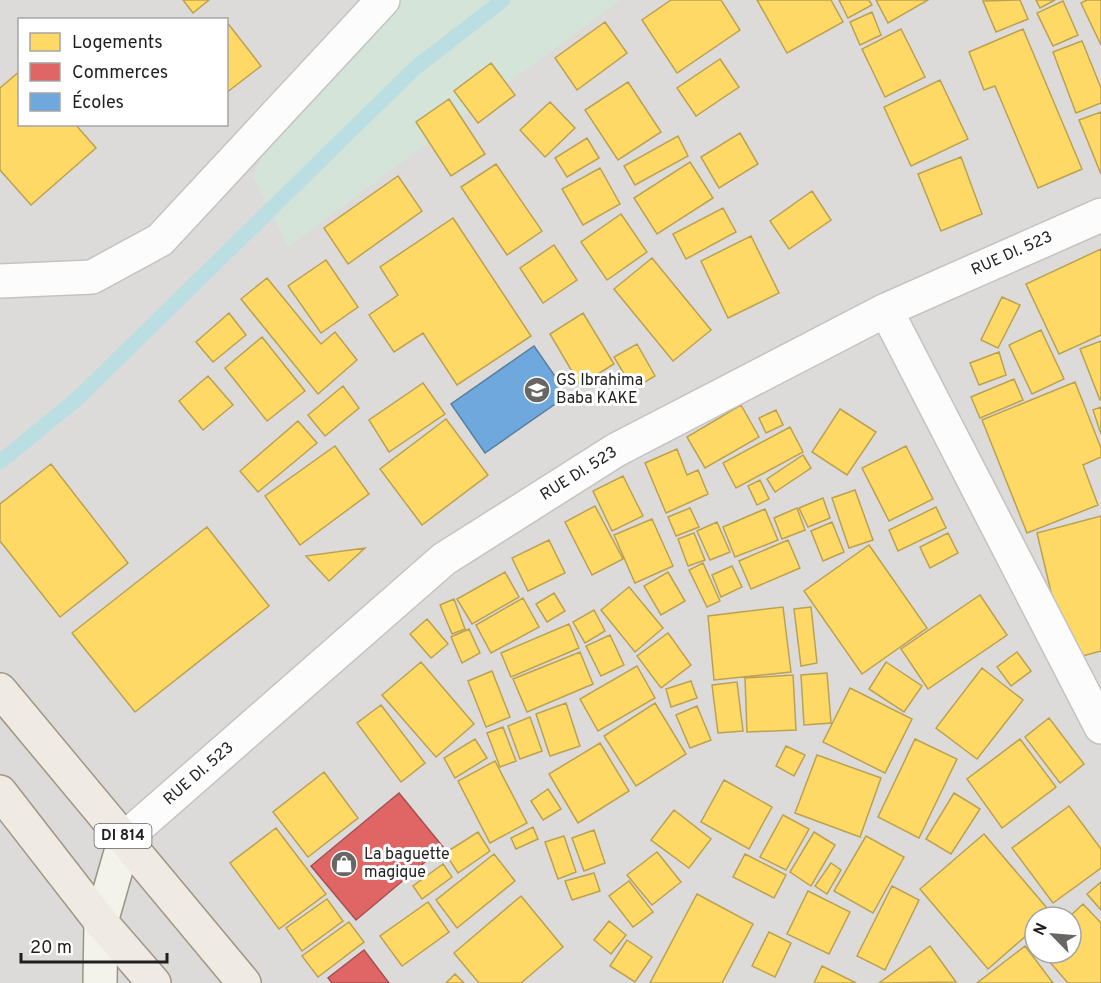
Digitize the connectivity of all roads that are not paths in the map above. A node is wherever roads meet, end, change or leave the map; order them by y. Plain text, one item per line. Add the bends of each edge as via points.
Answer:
1 (383, 0) edge
2 (1101, 215) edge
3 (0, 280) edge
4 (886, 310) junction
5 (0, 690) edge
6 (1101, 727) edge
7 (0, 792) edge
8 (126, 838) junction
9 (101, 922) junction
10 (100, 983) edge
11 (154, 983) edge
12 (244, 983) edge

1 - 3 street via 160,240 92,277
2 - 4 street, RUE DI. 523
4 - 6 street
4 - 8 street, RUE DI. 523 via 616,450 444,559
5 - 8 main road, DI 814
7 - 9 main road
8 - 9 main road
8 - 12 main road, DI 814
9 - 10 main road
9 - 11 main road

